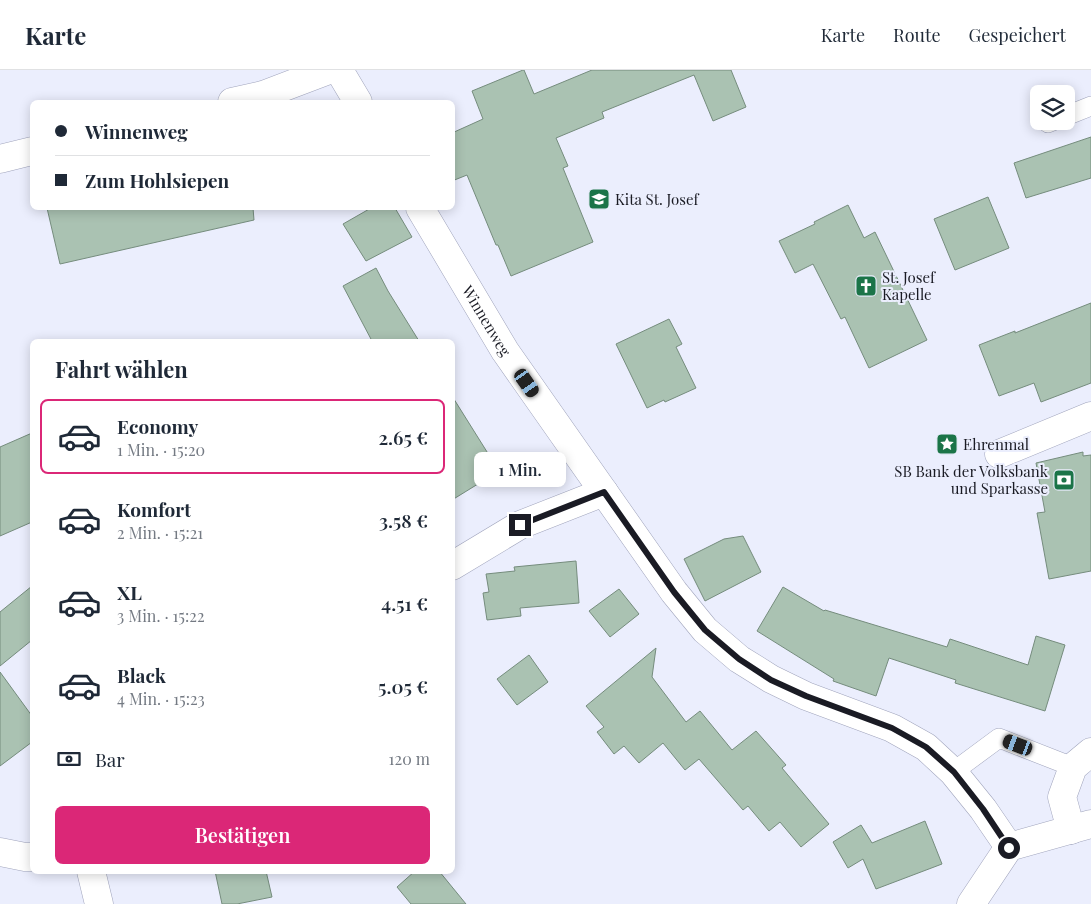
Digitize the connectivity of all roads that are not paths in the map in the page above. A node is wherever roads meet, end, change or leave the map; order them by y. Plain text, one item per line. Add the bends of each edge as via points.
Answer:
1 (329, 70) edge
2 (339, 70) edge
3 (241, 100) edge
4 (357, 100) edge
5 (1091, 106) edge
6 (1075, 112) edge
7 (30, 152) edge
8 (0, 159) edge
9 (421, 210) edge
10 (1091, 416) edge
11 (999, 454) dead end
12 (604, 492) junction
13 (455, 564) edge
14 (1082, 759) edge
15 (954, 772) junction
16 (1081, 827) edge
17 (1009, 848) junction
18 (0, 852) edge
19 (30, 857) edge
20 (92, 874) edge
21 (99, 904) edge
22 (971, 904) edge

1 - 3 street
2 - 4 street
5 - 6 lane
7 - 8 street
9 - 12 street, Winnenweg via 506,351
10 - 11 street
12 - 13 street via 520,525
12 - 15 street, Winnenweg via 674,592 705,630 739,659 771,680 806,696 892,728 926,747
14 - 15 lane via 999,738
14 - 16 street via 1062,797
15 - 17 street, Winnenweg
16 - 17 street
17 - 22 street
18 - 19 street
20 - 21 street

